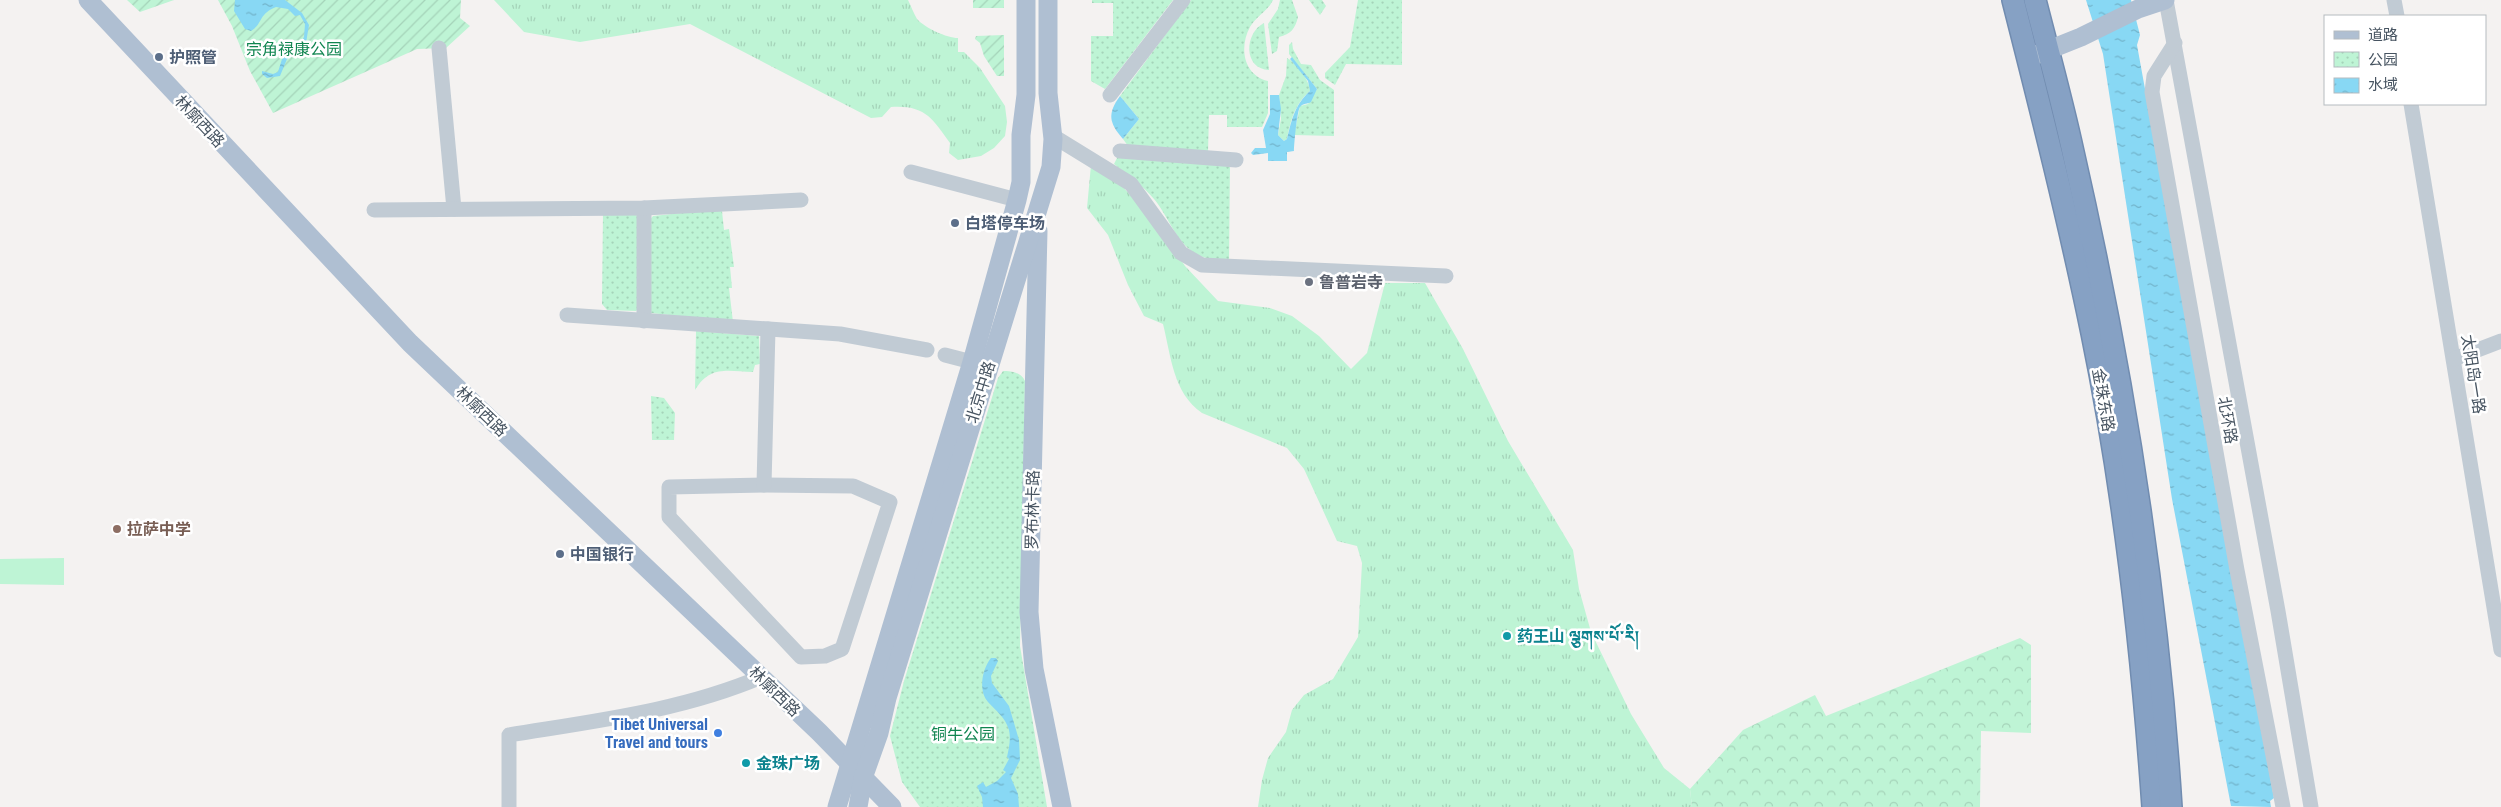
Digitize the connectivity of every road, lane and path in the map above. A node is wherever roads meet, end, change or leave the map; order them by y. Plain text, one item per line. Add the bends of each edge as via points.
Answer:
1 (88, 0) edge
2 (1026, 0) edge
3 (1048, 0) edge
4 (1183, 0) edge
5 (2013, 0) edge
6 (2035, 0) edge
7 (2165, 0) edge
8 (2394, 0) edge
9 (2396, 15) edge
10 (2175, 43) junction
11 (439, 48) dead end
12 (2048, 50) junction
13 (2028, 59) junction
14 (1110, 95) dead end
15 (2411, 105) edge
16 (1053, 136) junction
17 (1120, 151) dead end
18 (1236, 160) dead end
19 (911, 172) dead end
20 (800, 200) dead end
21 (1017, 200) junction
22 (644, 208) junction
23 (454, 209) junction
24 (1039, 209) junction
25 (374, 210) dead end
26 (1446, 276) dead end
27 (567, 315) dead end
28 (644, 321) junction
29 (768, 329) junction
30 (2501, 341) edge
31 (927, 350) dead end
32 (945, 355) dead end
33 (2454, 359) junction
34 (972, 362) junction
35 (764, 485) junction
36 (2501, 650) edge
37 (761, 677) junction
38 (850, 764) junction
39 (864, 778) junction
40 (509, 807) edge
41 (837, 807) edge
42 (858, 807) edge
43 (892, 807) edge
44 (1062, 807) edge
45 (2153, 807) edge
46 (2171, 807) edge
47 (2283, 807) edge
48 (2311, 807) edge

1 - 37 main road, 林廓西路 via 410,343
2 - 21 main road, 北京中路 via 1026,95
3 - 16 main road, 北京中路 via 1048,93
4 - 14 street
5 - 13 highway, 金珠东路
6 - 12 highway, 金珠东路
7 - 10 street
7 - 12 main road
8 - 9 street
10 - 47 street, 北环路 via 2154,76 2152,92 2237,570
10 - 48 street
11 - 23 street
12 - 13 main road
12 - 46 highway, 金珠东路 via 2073,151 2115,356 2154,604
13 - 45 highway, 金珠东路 via 2054,159 2092,334 2120,497 2145,696
15 - 33 street, 太阳岛一路
16 - 24 main road, 北京中路 via 1052,167
16 - 26 street via 1131,184 1180,253 1202,265
17 - 18 street
19 - 21 street
20 - 22 street
21 - 34 main road, 北京中路
22 - 23 street
22 - 28 street
23 - 25 street
24 - 39 main road, 北京中路
24 - 44 main road, 罗布林卡路 via 1029,612 1034,669
27 - 28 street
28 - 29 street
29 - 31 street via 840,334
29 - 35 street
30 - 33 street
32 - 34 street
33 - 36 street, 太阳岛一路
34 - 38 main road, 北京中路
35 - 35 street via 853,486 890,502 842,649 825,656 801,657 669,517 669,488
37 - 38 main road, 林廓西路
37 - 40 street via 726,692 636,714 509,735
38 - 39 main road, 林廓西路
38 - 41 main road, 北京中路
39 - 42 main road, 北京中路
39 - 43 main road, 林廓西路

